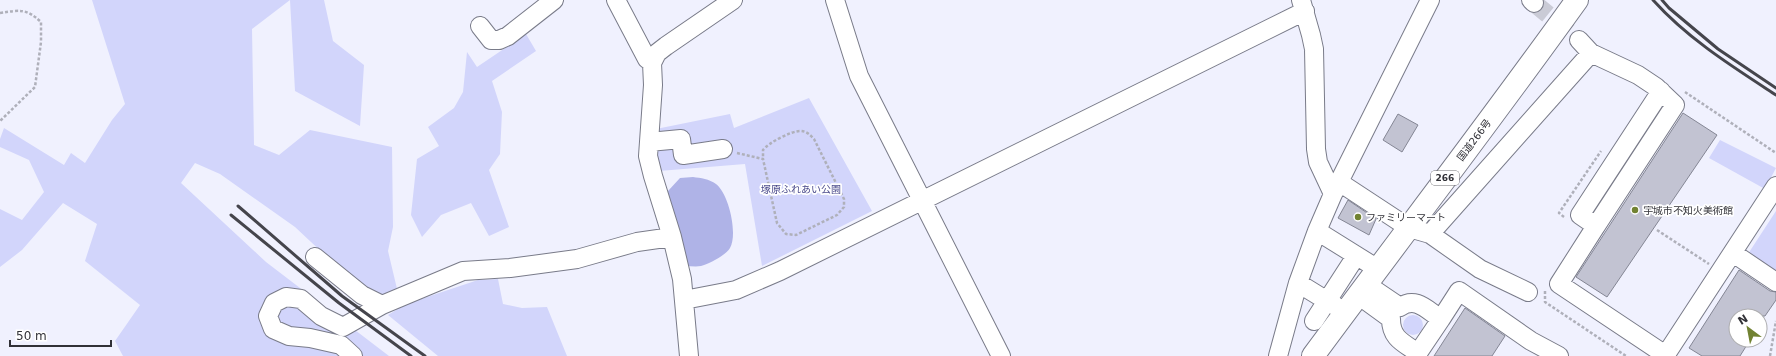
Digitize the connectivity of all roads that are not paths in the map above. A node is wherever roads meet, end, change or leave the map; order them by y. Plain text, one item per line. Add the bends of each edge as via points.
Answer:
1 (554, 0) edge
2 (616, 0) edge
3 (733, 0) edge
4 (835, 0) edge
5 (1430, 0) edge
6 (1577, 0) edge
7 (1303, 5) edge
8 (480, 26) dead end
9 (1579, 40) tunnel mouth
10 (1592, 53) junction
11 (652, 63) junction
12 (649, 142) junction
13 (723, 149) road end
14 (1776, 186) edge
15 (1336, 188) junction
16 (922, 201) junction
17 (1409, 228) junction
18 (1317, 231) junction
19 (1430, 234) junction
20 (672, 237) junction
21 (1733, 253) junction
22 (1356, 256) junction
23 (315, 257) dead end
24 (1368, 282) junction
25 (1776, 282) edge
26 (1298, 283) junction
27 (1537, 291) road end
28 (684, 300) junction
29 (382, 305) junction
30 (1336, 306) junction
31 (1311, 319) dead end
32 (1441, 319) junction
33 (1417, 355) edge
34 (353, 356) edge
35 (689, 356) edge
36 (1001, 356) edge
37 (1278, 356) edge
38 (1313, 356) edge
39 (1559, 356) edge
40 (1666, 356) edge

1 - 8 street via 500,40 491,40
2 - 11 street via 647,59
3 - 11 street via 657,53
4 - 16 street via 859,76
5 - 15 street
6 - 17 highway, 国道266号 / 266
7 - 15 street via 1314,49 1318,162
7 - 16 street
9 - 10 street
10 - 19 street
10 - 40 street via 1638,75 1661,91 1675,105 1559,284
11 - 12 street
12 - 13 street via 681,139 683,155
12 - 20 street via 648,156
14 - 21 street
15 - 17 street
15 - 18 street
16 - 28 street via 780,272 736,290
16 - 36 street
17 - 19 street
17 - 24 highway, 国道266号 / 266
18 - 22 street
18 - 26 street
19 - 27 street via 1480,269
20 - 28 street
20 - 29 street via 637,242 577,259 463,272
21 - 25 street
21 - 40 street
22 - 24 street
22 - 30 street
23 - 29 street via 366,297
24 - 30 highway, 国道266号 / 266
24 - 32 street via 1400,307 1406,303 1418,303
24 - 33 street via 1391,319 1392,332
26 - 30 street
26 - 37 street
28 - 35 street
29 - 34 street via 343,326 321,316 301,298 286,297 274,303 268,316 273,329 289,336 341,345
30 - 31 street
30 - 38 highway, 国道266号 / 266
32 - 33 street
32 - 39 street via 1459,291 1531,341

